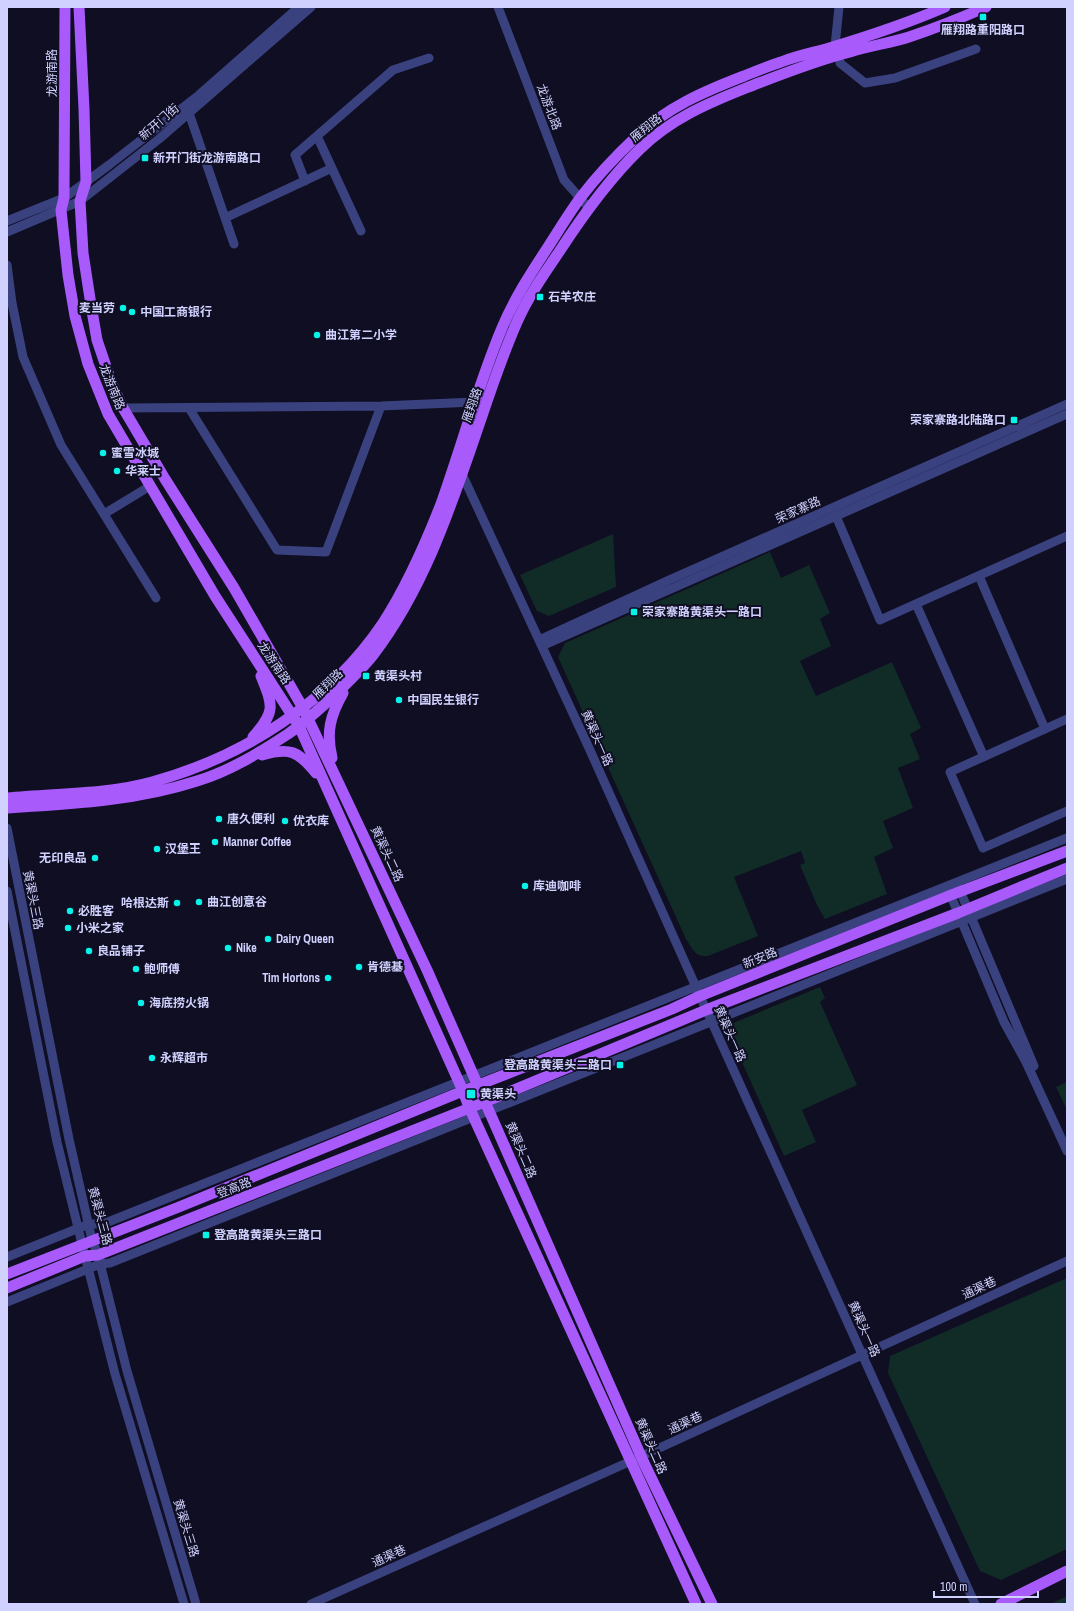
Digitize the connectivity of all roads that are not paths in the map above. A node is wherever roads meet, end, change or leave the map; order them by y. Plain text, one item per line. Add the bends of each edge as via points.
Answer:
1 (65, 7) edge
2 (79, 7) edge
3 (299, 7) edge
4 (311, 7) edge
5 (498, 7) edge
6 (839, 7) edge
7 (945, 7) edge
8 (986, 7) edge
9 (976, 49) dead end
10 (837, 50) junction
11 (429, 58) dead end
12 (189, 112) junction
13 (317, 136) junction
14 (332, 168) junction
15 (305, 181) junction
16 (86, 182) junction
17 (64, 198) junction
18 (580, 198) junction
19 (80, 201) junction
20 (589, 208) junction
21 (61, 210) junction
22 (225, 218) junction
23 (7, 221) edge
24 (361, 231) dead end
25 (7, 232) edge
26 (234, 244) dead end
27 (7, 265) edge
28 (475, 402) junction
29 (1067, 404) edge
30 (381, 406) junction
31 (123, 408) junction
32 (189, 408) junction
33 (1067, 414) edge
34 (462, 474) junction
35 (150, 486) junction
36 (104, 514) junction
37 (836, 516) junction
38 (1067, 536) edge
39 (979, 576) junction
40 (156, 598) dead end
41 (916, 604) junction
42 (541, 643) junction
43 (255, 660) junction
44 (353, 677) junction
45 (303, 708) junction
46 (292, 716) junction
47 (308, 719) junction
48 (1067, 719) edge
49 (299, 726) junction
50 (1045, 729) junction
51 (247, 743) junction
52 (984, 757) junction
53 (246, 760) junction
54 (335, 775) junction
55 (325, 785) junction
56 (7, 798) edge
57 (7, 808) edge
58 (1067, 811) edge
59 (7, 828) edge
60 (1067, 838) edge
61 (1067, 851) edge
62 (1067, 868) edge
63 (1067, 879) edge
64 (954, 889) junction
65 (7, 891) edge
66 (964, 915) junction
67 (697, 991) junction
68 (706, 1010) junction
69 (711, 1022) junction
70 (477, 1080) junction
71 (461, 1086) junction
72 (488, 1106) junction
73 (471, 1112) junction
74 (1067, 1136) edge
75 (1067, 1151) edge
76 (89, 1224) junction
77 (78, 1229) junction
78 (87, 1242) junction
79 (85, 1256) junction
80 (7, 1257) edge
81 (99, 1259) junction
82 (1067, 1261) edge
83 (88, 1269) junction
84 (7, 1274) edge
85 (7, 1288) edge
86 (7, 1302) edge
87 (862, 1355) junction
88 (641, 1456) junction
89 (631, 1461) junction
90 (1067, 1572) edge
91 (1067, 1580) edge
92 (184, 1604) edge
93 (196, 1604) edge
94 (311, 1604) edge
95 (696, 1604) edge
96 (712, 1604) edge
97 (975, 1604) edge
98 (1001, 1604) edge
99 (1018, 1604) edge

1 - 17 main road, 龙游南路
2 - 16 main road, 龙游南路
3 - 16 street, 新开门街 via 154,131
4 - 12 street, 新开门街
5 - 18 street, 龙游北路 via 564,180
6 - 10 street
7 - 10 main road, 雁翔路
8 - 10 main road, 雁翔路 via 909,37
9 - 10 street via 895,78 865,83 840,63
10 - 18 main road, 雁翔路 via 782,61 722,84 668,112 636,136
10 - 20 main road, 雁翔路 via 691,112 660,132 639,151 606,185
11 - 13 street via 393,70
12 - 19 street, 新开门街 via 142,153
12 - 22 street
13 - 14 street
13 - 15 street via 295,155
14 - 15 street
14 - 24 street
15 - 22 street
16 - 17 street, 新开门街
16 - 19 main road, 龙游南路
17 - 21 main road, 龙游南路
17 - 23 street, 新开门街
18 - 20 street, 龙游北路
18 - 28 main road, 雁翔路 via 512,305
19 - 21 street, 新开门街
19 - 31 main road, 龙游南路 via 83,253 98,340 112,384
20 - 34 main road, 雁翔路 via 541,279 519,318
21 - 25 street, 新开门街
21 - 35 main road, 龙游南路 via 72,303 88,364 108,414
22 - 26 street
27 - 36 street via 23,357 61,445
28 - 30 street
28 - 45 main road, 雁翔路 via 440,506 422,551 402,590 358,656
29 - 42 street, 荣家寨路 via 670,580
30 - 32 street
30 - 32 street via 326,552 277,550
31 - 32 street
31 - 45 main road, 龙游南路 via 164,479 234,588
33 - 37 street, 荣家寨路
34 - 42 street, 黄渠头一路
34 - 44 main road, 雁翔路 via 410,598 376,652
35 - 36 street
35 - 43 main road, 龙游南路
36 - 40 street
37 - 41 street via 880,620
37 - 42 street, 荣家寨路
38 - 39 street
39 - 41 street
39 - 50 street
41 - 52 street
42 - 67 street, 黄渠头一路
43 - 46 main road, 龙游南路 via 266,673
43 - 51 main road via 270,696 271,707 265,722
44 - 47 main road, 雁翔路
44 - 54 main road via 331,719 329,742
45 - 46 main road, 雁翔路
45 - 47 main road, 黄渠头二路
46 - 49 main road, 龙游南路
46 - 51 main road, 雁翔路
47 - 49 main road, 雁翔路
47 - 54 main road, 黄渠头二路
48 - 50 street
49 - 53 main road, 雁翔路
49 - 55 main road, 黄渠头二路
50 - 52 street
51 - 56 main road, 雁翔路 via 188,770 138,786
52 - 58 street via 950,772 983,848
53 - 55 main road via 278,751 295,753 303,758
53 - 57 main road, 雁翔路 via 195,782 142,794 80,804
54 - 70 main road, 黄渠头二路 via 428,970
55 - 71 main road, 黄渠头二路
59 - 76 street, 黄渠头三路 via 68,1140
60 - 64 street
61 - 64 main road, 新安路
62 - 66 main road
63 - 66 street
64 - 66 street
64 - 67 main road, 新安路
65 - 77 street, 黄渠头三路 via 57,1142
66 - 68 main road
66 - 69 street
66 - 74 street
66 - 75 street via 1004,1022 1026,1062
67 - 68 street, 黄渠头一路
67 - 70 main road, 新安路 via 665,1012
68 - 69 street, 黄渠头一路
68 - 72 main road
69 - 72 street
69 - 87 street, 黄渠头一路
70 - 71 main road, 新安路
70 - 72 main road, 黄渠头二路
71 - 73 main road, 黄渠头二路
71 - 76 street via 103,1224
71 - 78 main road, 登高路 via 179,1207
72 - 73 main road
72 - 88 main road, 黄渠头二路
73 - 81 main road, 登高路
73 - 89 main road, 黄渠头二路
76 - 77 street
76 - 78 street, 黄渠头三路
77 - 78 street, 黄渠头三路
77 - 80 street
78 - 79 street, 黄渠头三路
78 - 81 street, 黄渠头三路
78 - 84 main road, 登高路
79 - 81 main road, 登高路
79 - 83 street, 黄渠头三路
79 - 85 main road, 登高路
81 - 83 street
81 - 93 street, 黄渠头三路 via 127,1371
82 - 87 street, 通渠巷
83 - 86 street
83 - 92 street, 黄渠头三路 via 116,1374
87 - 88 street, 通渠巷
87 - 97 street, 黄渠头一路
88 - 89 street, 通渠巷
88 - 96 main road, 黄渠头二路
89 - 94 street, 通渠巷
89 - 95 main road, 黄渠头二路
90 - 98 main road
91 - 99 main road

